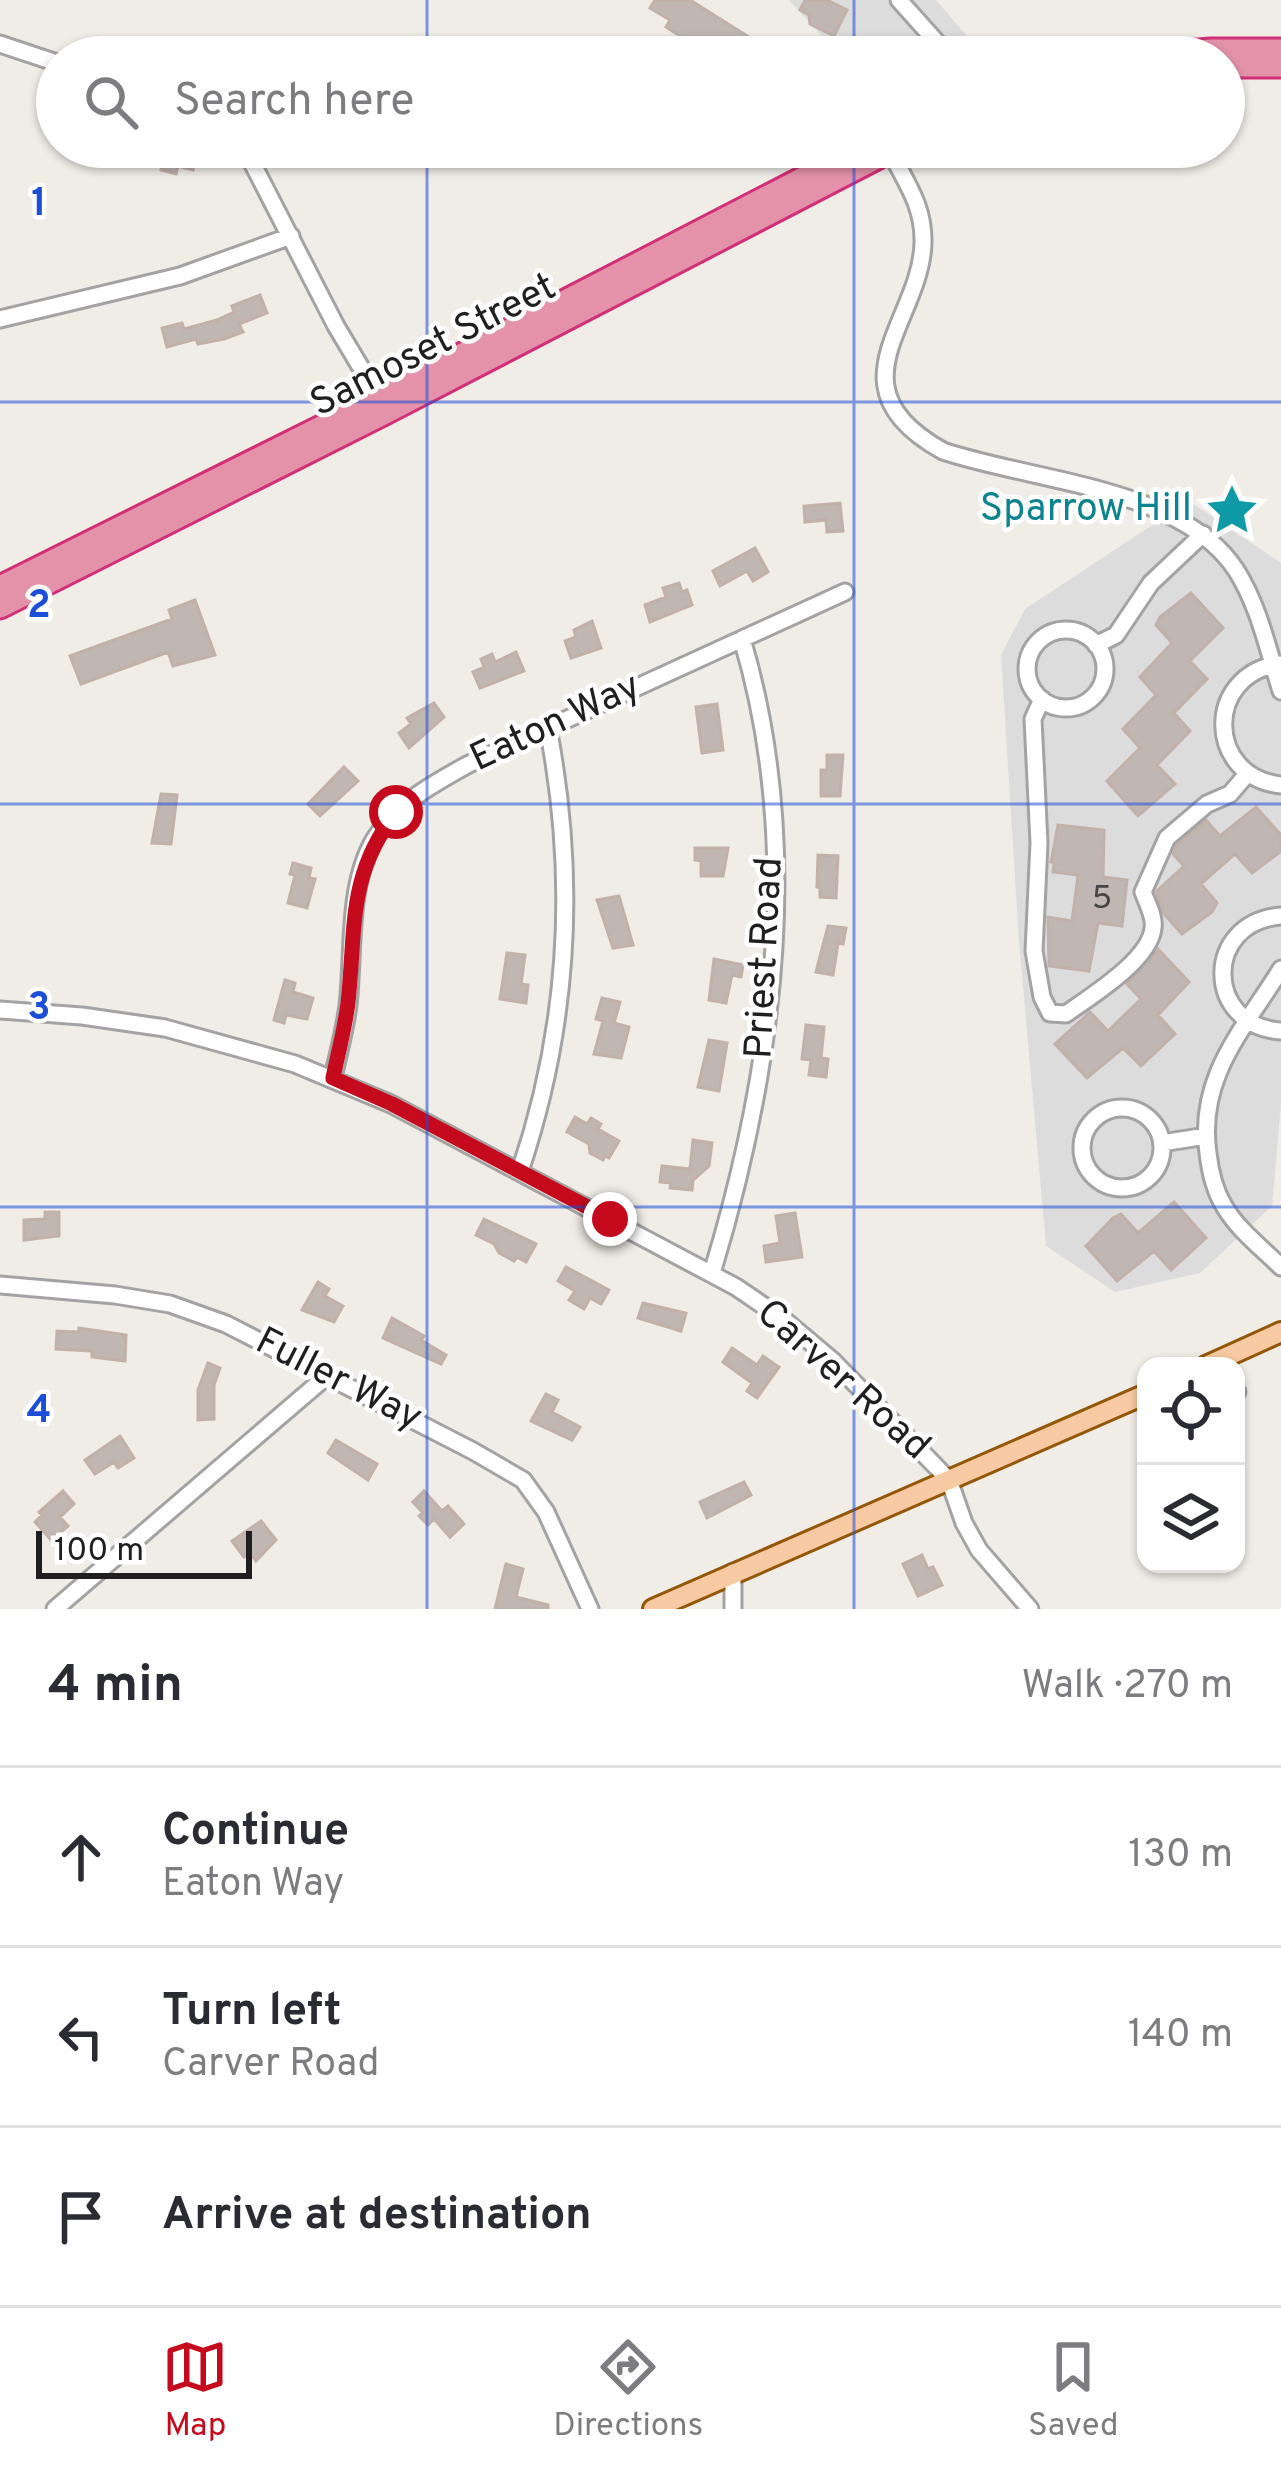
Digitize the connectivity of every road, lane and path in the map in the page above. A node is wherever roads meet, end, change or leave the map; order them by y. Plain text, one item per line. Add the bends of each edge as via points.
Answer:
1 (899, 0) edge
2 (931, 36) edge
3 (0, 44) edge
4 (1245, 49) edge
5 (1281, 50) edge
6 (36, 57) edge
7 (1245, 66) edge
8 (1281, 66) edge
9 (255, 168) edge
10 (823, 168) edge
11 (852, 168) edge
12 (903, 168) edge
13 (291, 236) junction
14 (0, 319) edge
15 (382, 405) junction
16 (1203, 533) junction
17 (0, 587) edge
18 (845, 592) dead end
19 (0, 607) edge
20 (742, 639) junction
21 (1096, 645) junction
22 (1277, 664) edge
23 (1281, 691) edge
24 (1042, 699) junction
25 (548, 728) junction
26 (1248, 773) junction
27 (1281, 785) edge
28 (1281, 916) edge
29 (1281, 969) edge
30 (0, 1010) edge
31 (1246, 1020) junction
32 (1281, 1030) edge
33 (333, 1078) junction
34 (1206, 1136) junction
35 (1162, 1143) junction
36 (520, 1171) junction
37 (1281, 1268) edge
38 (712, 1273) junction
39 (0, 1286) edge
40 (1281, 1332) edge
41 (1226, 1357) edge
42 (328, 1375) junction
43 (1137, 1398) edge
44 (949, 1480) junction
45 (733, 1572) junction
46 (55, 1609) edge
47 (590, 1609) edge
48 (653, 1609) edge
49 (733, 1609) edge
50 (1030, 1609) edge

1 - 2 street
3 - 6 street
4 - 5 highway
7 - 8 highway
9 - 13 street
10 - 15 highway, Samoset Street
11 - 15 highway, Samoset Street
12 - 16 street via 923,230 919,269 885,362 902,417 943,451 1148,505
13 - 14 street via 162,281
13 - 15 street
15 - 17 highway, Samoset Street
15 - 19 highway, Samoset Street
16 - 21 street via 1151,583 1116,635
16 - 22 street via 1243,581
18 - 20 street, Eaton Way
20 - 25 street, Eaton Way
20 - 38 street, Priest Road via 769,779 775,932 756,1110
21 - 24 street via 1105,673 1090,699 1070,707
21 - 24 street via 1075,631 1042,639 1027,669
22 - 23 street
22 - 26 street via 1244,677 1223,718 1228,749
24 - 26 street via 1033,719 1034,951 1050,1012 1066,1014 1148,944 1154,924 1143,892 1167,838
25 - 33 street, Eaton Way via 417,793 374,842 357,892
25 - 36 street via 567,937 541,1109
26 - 27 street
28 - 31 street via 1243,928 1223,962 1224,988
29 - 31 street
30 - 33 street, Carver Road via 165,1028
31 - 32 street
31 - 34 street via 1215,1074
33 - 36 street, Carver Road
34 - 35 street
34 - 37 street via 1224,1206
35 - 35 street via 1155,1171 1130,1187 1101,1183 1081,1150 1093,1119 1123,1107 1152,1120
36 - 38 street, Carver Road
38 - 44 street, Carver Road via 806,1336
39 - 42 street, Fuller Way via 170,1304
40 - 41 main road
42 - 46 street
42 - 47 street, Fuller Way via 523,1480
43 - 44 main road
44 - 45 main road
44 - 50 street via 979,1550
45 - 48 main road
45 - 49 street

